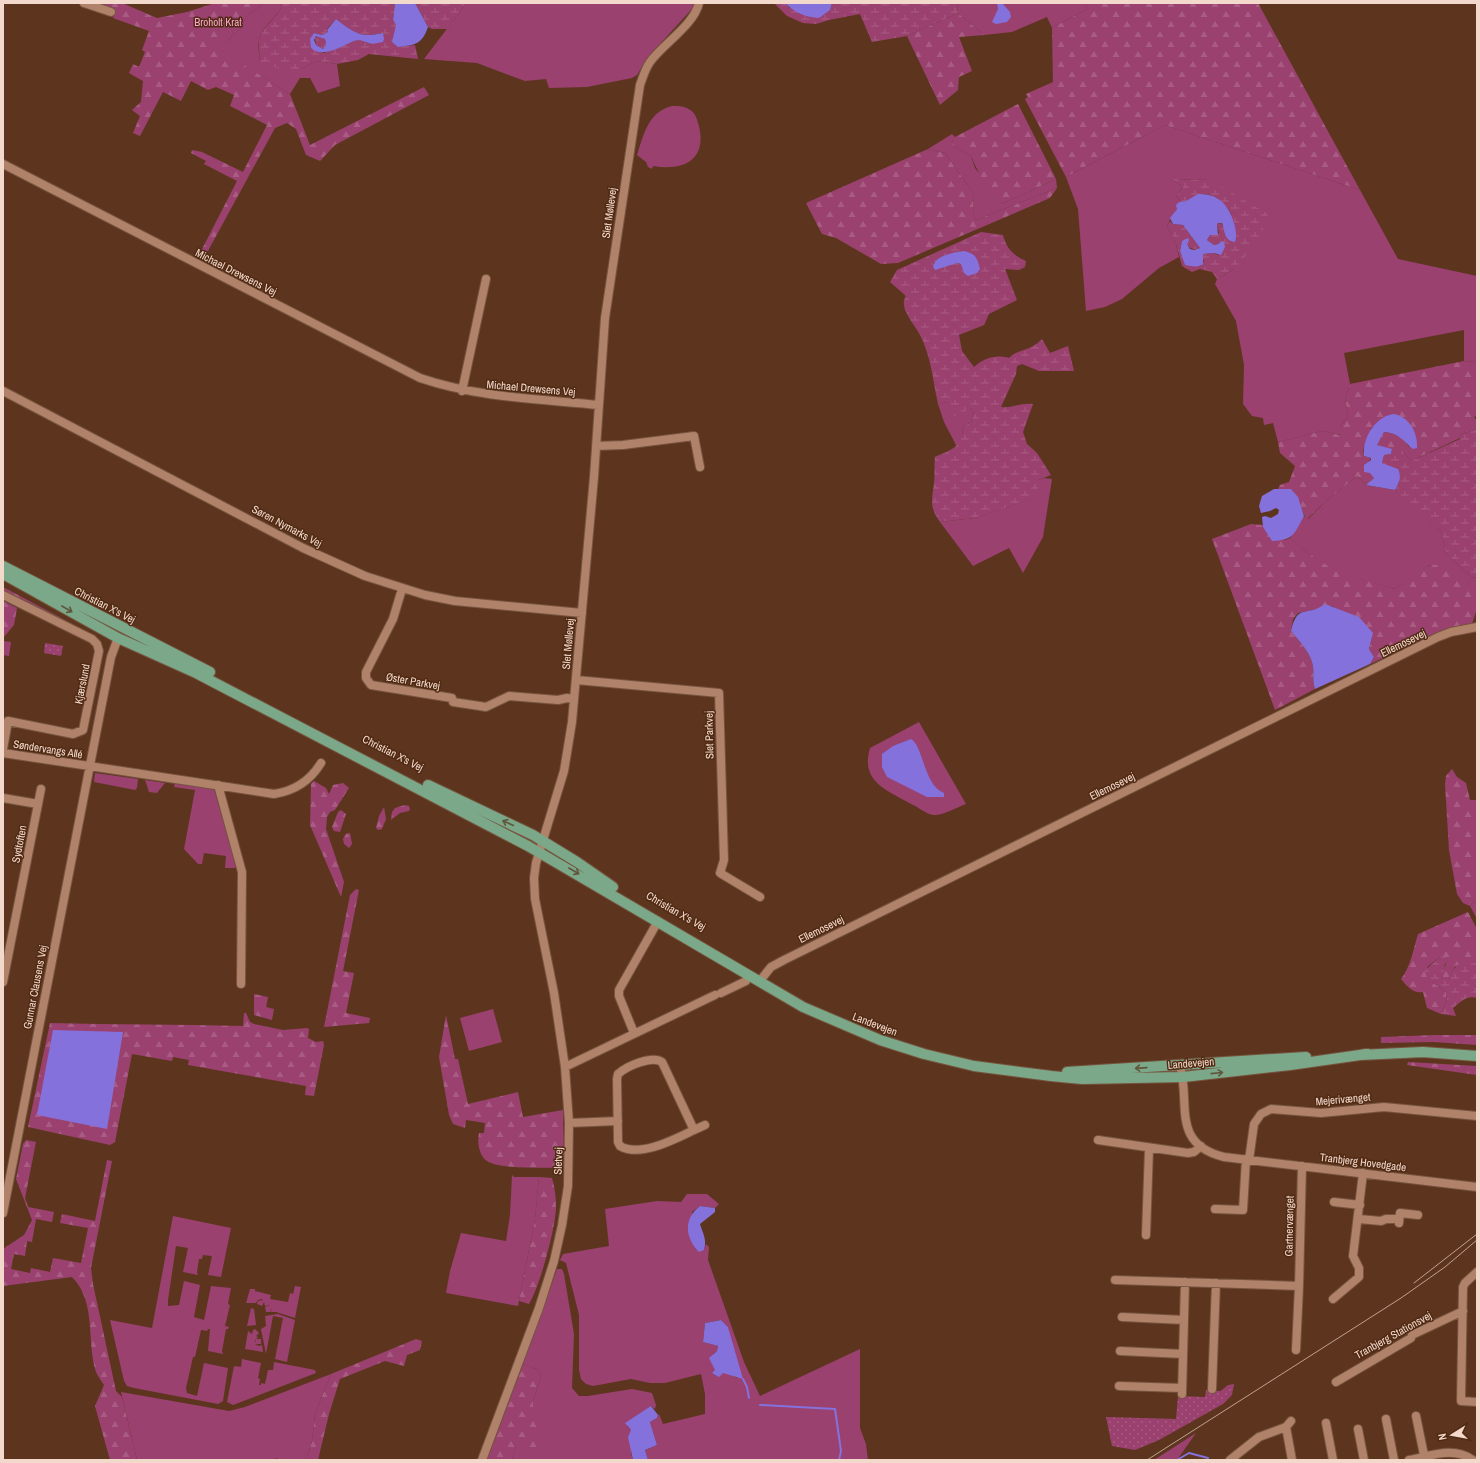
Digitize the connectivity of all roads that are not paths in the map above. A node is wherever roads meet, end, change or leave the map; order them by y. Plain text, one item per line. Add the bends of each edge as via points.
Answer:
1 (84, 3) edge
2 (699, 3) edge
3 (111, 12) dead end
4 (3, 164) edge
5 (486, 279) dead end
6 (3, 391) edge
7 (462, 391) junction
8 (599, 405) junction
9 (596, 446) junction
10 (700, 467) dead end
11 (3, 566) edge
12 (3, 574) edge
13 (402, 589) junction
14 (3, 596) edge
15 (582, 613) junction
16 (112, 622) junction
17 (1477, 627) edge
18 (118, 638) junction
19 (199, 667) junction
20 (576, 680) junction
21 (574, 699) junction
22 (3, 749) edge
23 (3, 753) edge
24 (321, 763) dead end
25 (90, 766) junction
26 (218, 785) junction
27 (41, 789) dead end
28 (3, 798) edge
29 (38, 804) junction
30 (543, 841) junction
31 (540, 852) junction
32 (760, 897) dead end
33 (658, 921) junction
34 (748, 975) junction
35 (762, 979) junction
36 (3, 982) edge
37 (241, 984) dead end
38 (634, 1033) junction
39 (1367, 1054) junction
40 (1477, 1056) edge
41 (1180, 1066) junction
42 (565, 1067) junction
43 (1017, 1072) junction
44 (1181, 1077) junction
45 (1477, 1116) edge
46 (618, 1121) junction
47 (569, 1122) junction
48 (705, 1125) dead end
49 (694, 1130) junction
50 (1098, 1140) dead end
51 (1200, 1146) junction
52 (1148, 1149) junction
53 (1248, 1160) junction
54 (1302, 1166) junction
55 (1363, 1173) junction
56 (1477, 1187) edge
57 (1334, 1202) dead end
58 (1360, 1205) junction
59 (1215, 1209) dead end
60 (3, 1213) edge
61 (1418, 1215) dead end
62 (1358, 1219) junction
63 (1146, 1235) dead end
64 (1477, 1272) edge
65 (1115, 1280) dead end
66 (1185, 1282) junction
67 (1216, 1283) junction
68 (1299, 1286) junction
69 (1333, 1298) dead end
70 (1463, 1311) junction
71 (1122, 1317) dead end
72 (1184, 1320) junction
73 (1296, 1350) dead end
74 (1120, 1351) dead end
75 (1183, 1354) junction
76 (1336, 1382) dead end
77 (1119, 1386) dead end
78 (1212, 1389) dead end
79 (1477, 1402) edge
80 (1416, 1416) dead end
81 (1386, 1419) dead end
82 (1326, 1423) dead end
83 (1358, 1429) dead end
84 (1424, 1458) edge
85 (482, 1460) edge
86 (1230, 1460) edge
87 (1292, 1460) edge
88 (1333, 1460) edge
89 (1364, 1460) edge
90 (1394, 1460) edge
91 (1409, 1460) edge
92 (1473, 1460) edge

1 - 3 street
2 - 8 street, Slet Møllevej via 686,24 648,64 640,85 605,318
4 - 7 street, Michael Drewsens Vej via 400,369
5 - 7 street
6 - 13 street, Søren Nymarks Vej via 328,560
7 - 8 street, Michael Drewsens Vej
8 - 9 street, Slet Møllevej
9 - 10 street via 694,436
9 - 15 street, Slet Møllevej
11 - 16 main road, Christian X's Vej
12 -> 18 main road, Christian X's Vej
13 - 15 street, Søren Nymarks Vej via 455,601
13 - 21 street, Øster Parkvej via 393,619 366,672 366,678 371,684 452,698 453,702 486,707 509,696
14 - 22 street, Kjærslund via 92,639 99,650 83,730 73,734 8,721
15 - 20 street, Slet Møllevej
16 - 18 main road via 118,630
16 - 19 main road, Christian X's Vej
17 - 35 street, Ellemosevej via 1451,632 1431,641 784,960 771,967
18 - 19 main road via 126,636
18 - 25 street, Gunnar Clausens Vej via 111,657
18 - 31 main road, Christian X's Vej via 196,673
30 -> 19 main road, Christian X's Vej via 463,803
20 - 21 street, Slet Møllevej
20 - 32 street, Slet Parkvej via 719,693 724,860 720,873
21 - 30 street, Slet Møllevej via 564,771
23 - 25 street, Søndervangs Allé
24 - 26 street via 309,780 279,793
25 - 26 street
25 - 60 street, Gunnar Clausens Vej
26 - 37 street via 242,872
27 - 29 street, Sydtoften
28 - 29 street
29 - 36 street, Sydtoften
30 - 31 street, Slet Møllevej
30 - 35 main road, Christian X's Vej via 620,892
31 -> 33 main road, Christian X's Vej
31 - 42 street, Sletvej via 534,878 535,899 556,1000
33 - 34 main road, Christian X's Vej
33 - 38 street via 619,990
34 - 35 main road, Christian X's Vej
34 - 38 street via 746,981
35 - 43 main road, Landevejen via 842,1024 880,1040 974,1066
38 - 42 street
39 - 40 main road, Landevejen via 1423,1052
39 - 41 main road, Landevejen
44 -> 39 main road, Landevejen
41 -> 43 main road, Landevejen
41 - 44 street, Tranbjerg Hovedgade
42 - 47 street, Sletvej
43 - 44 main road, Landevejen via 1082,1078
44 - 51 street, Tranbjerg Hovedgade via 1178,1086 1183,1098 1184,1116 1188,1129
45 - 53 street, Mejerivænget via 1384,1107 1321,1113 1271,1109 1261,1114 1254,1124
46 - 47 street
46 - 49 street via 618,1142 625,1148 659,1146
46 - 49 street via 618,1074 651,1058 662,1062
47 - 85 street, Sletvej via 566,1199 554,1261
48 - 49 street
50 - 52 street
51 - 52 street via 1192,1153
51 - 53 street, Tranbjerg Hovedgade via 1216,1155
52 - 63 street
53 - 54 street, Tranbjerg Hovedgade
53 - 59 street via 1243,1210
54 - 55 street, Tranbjerg Hovedgade
54 - 68 street, Gartnervænget
55 - 56 street, Tranbjerg Hovedgade
55 - 58 street
57 - 58 street
58 - 62 street
61 - 62 street via 1400,1214 1399,1222 1386,1219
62 - 69 street via 1353,1256 1359,1268 1359,1277 1338,1289
64 - 70 street via 1465,1283
65 - 66 street
66 - 67 street
66 - 72 street
67 - 68 street
67 - 78 street
68 - 73 street, Gartnervænget
70 - 76 street, Tranbjerg Stationsvej via 1418,1332
70 - 79 street via 1462,1401
71 - 72 street
72 - 75 street
74 - 75 street
75 - 77 street via 1182,1391
80 - 84 street
81 - 90 street
82 - 88 street
83 - 89 street
84 - 91 street
84 - 92 street via 1458,1452
86 - 87 street via 1259,1437 1288,1424

